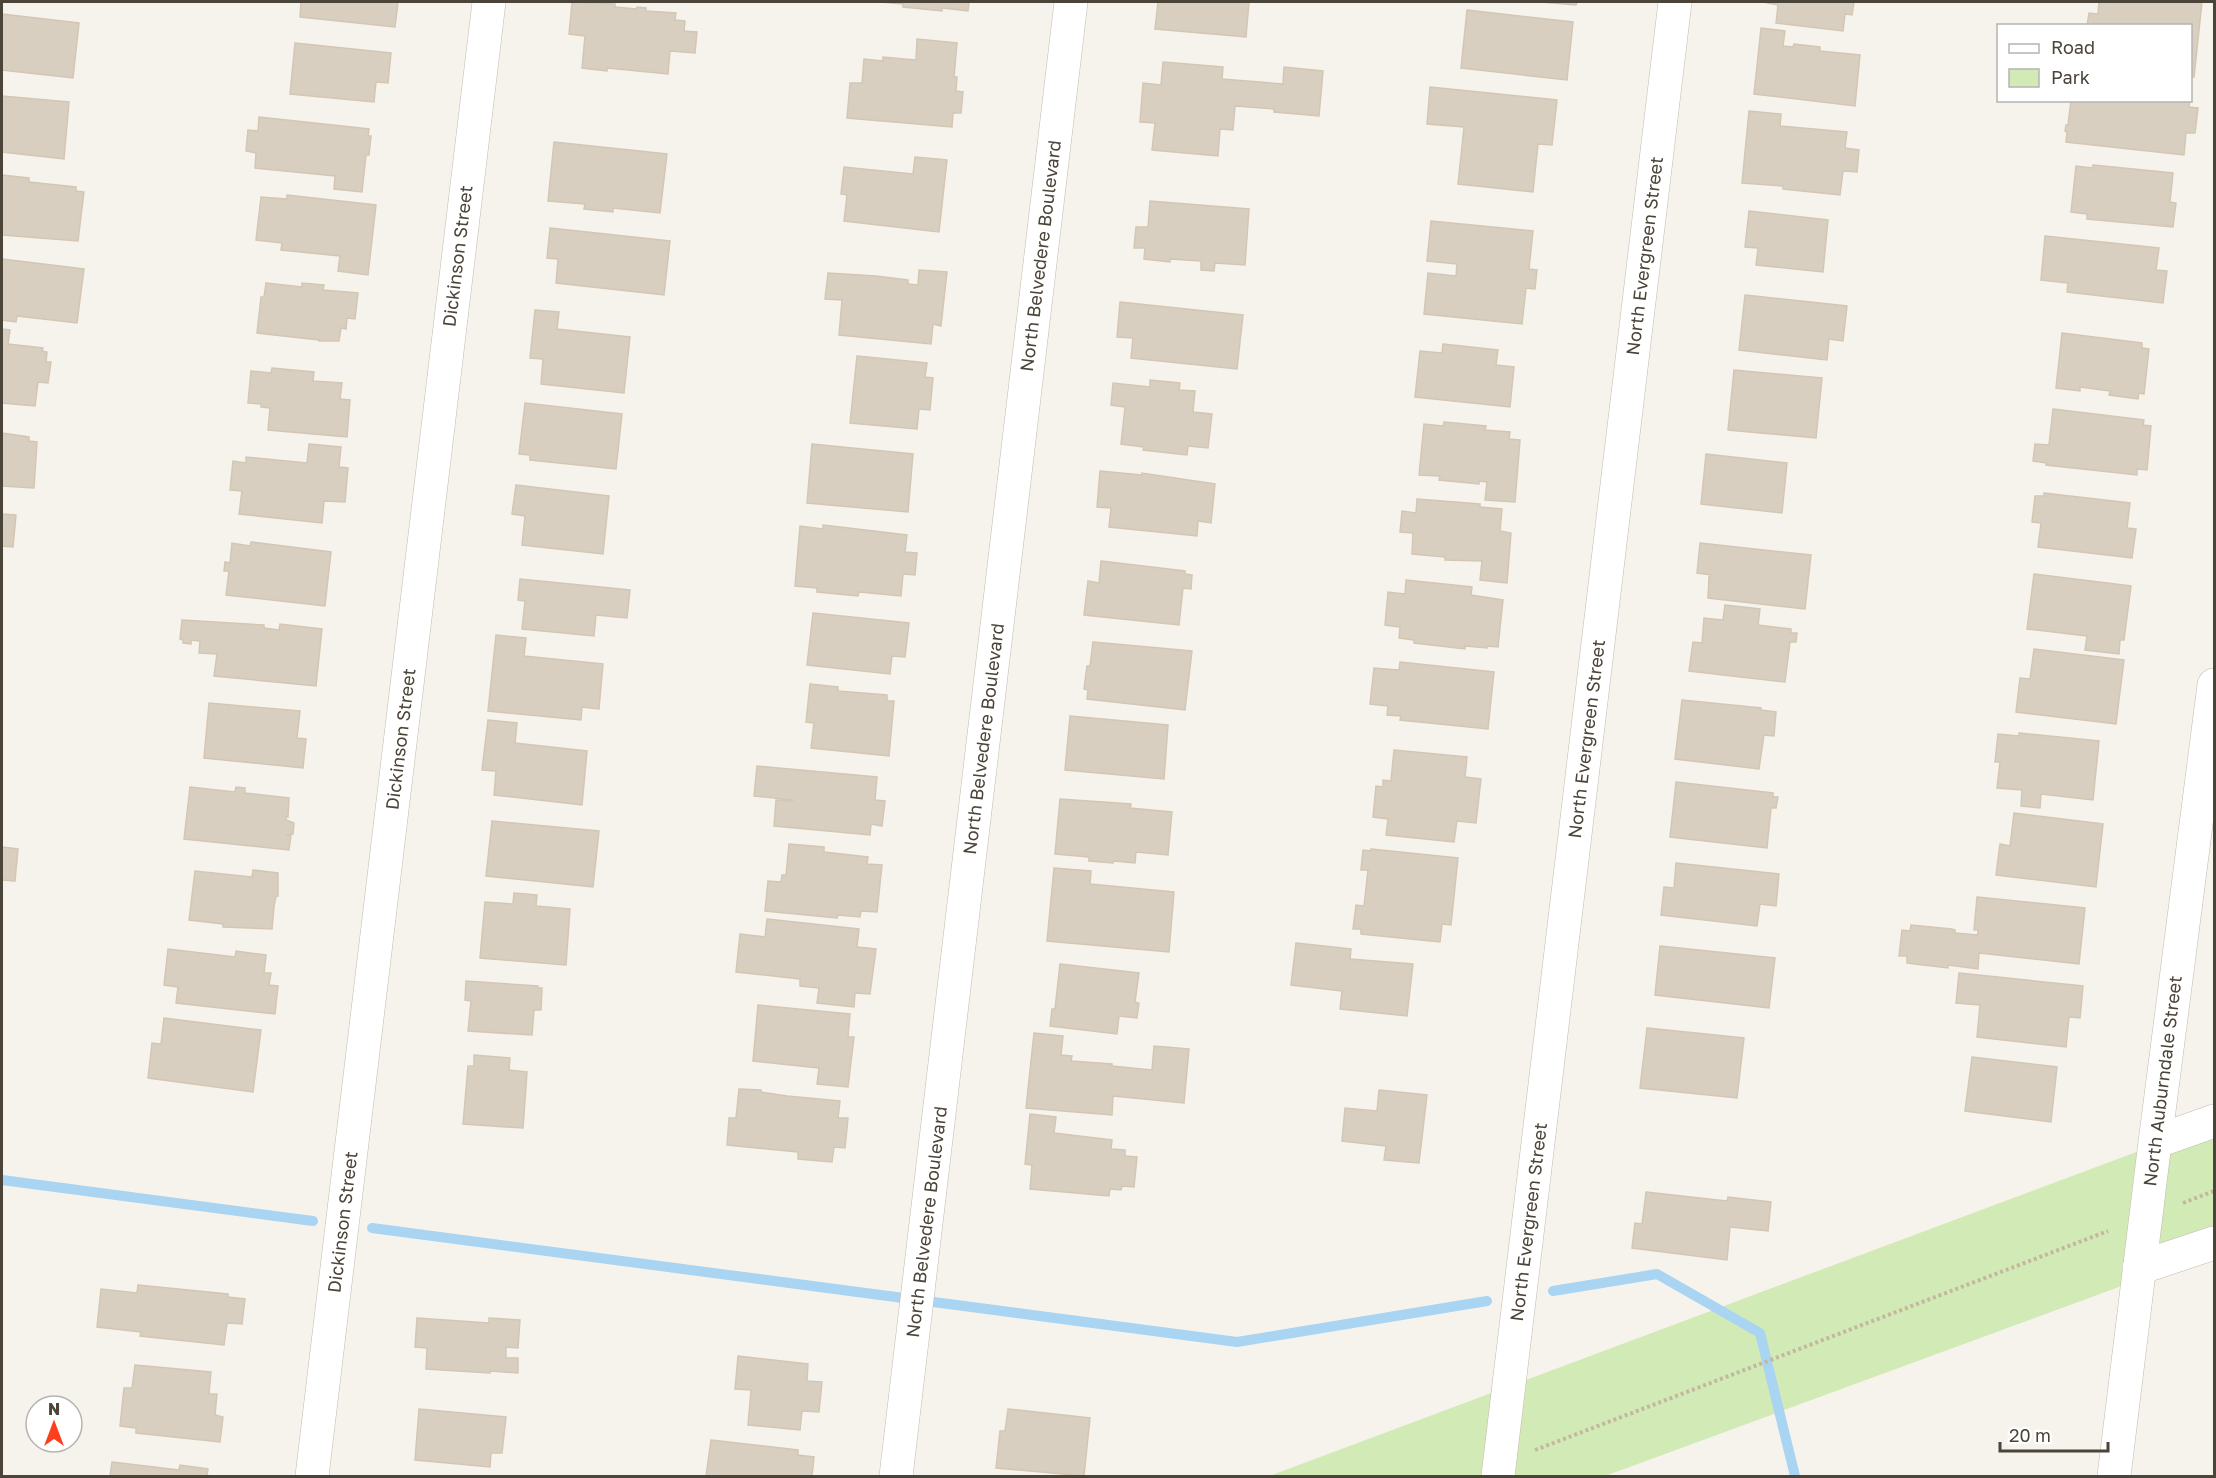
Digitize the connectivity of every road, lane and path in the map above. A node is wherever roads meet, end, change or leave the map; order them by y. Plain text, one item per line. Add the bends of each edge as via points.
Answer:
1 (489, 2) edge
2 (1071, 2) edge
3 (1675, 2) edge
4 (2214, 686) edge
5 (2214, 1121) edge
6 (2155, 1142) junction
7 (2214, 1191) edge
8 (2178, 1204) dead end
9 (2114, 1228) dead end
10 (2214, 1244) edge
11 (2139, 1268) junction
12 (1539, 1449) dead end
13 (312, 1476) edge
14 (896, 1476) edge
15 (1498, 1476) edge
16 (2114, 1476) edge

1 - 13 street, Dickinson Street
2 - 14 street, North Belvedere Boulevard
3 - 15 street, North Evergreen Street
4 - 6 street, North Auburndale Street
5 - 6 street
6 - 11 street, North Auburndale Street
7 - 8 path
9 - 12 path
10 - 11 street
11 - 16 street, North Auburndale Street

